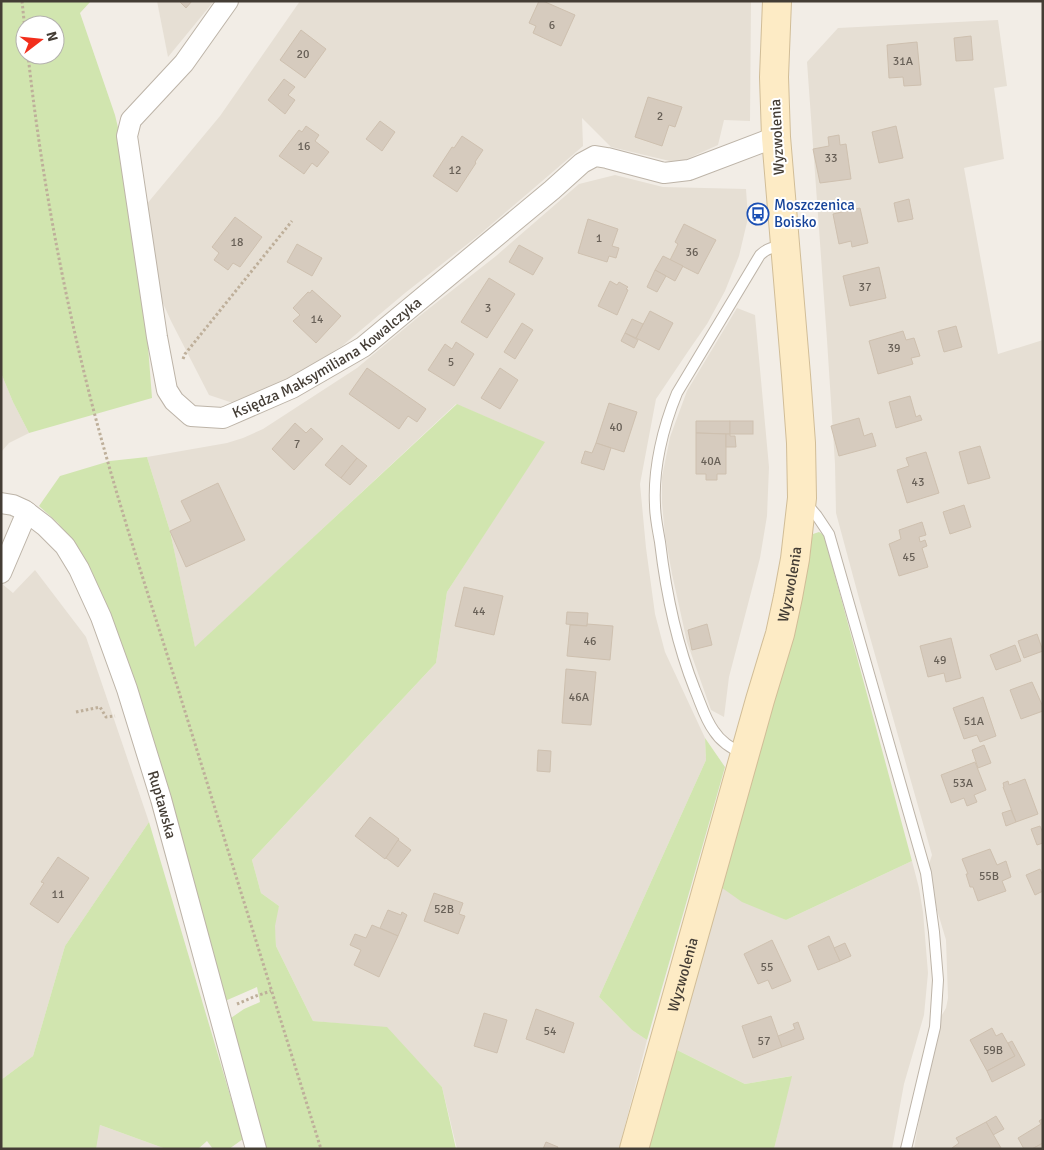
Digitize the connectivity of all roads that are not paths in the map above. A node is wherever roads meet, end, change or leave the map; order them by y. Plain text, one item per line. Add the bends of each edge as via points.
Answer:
1 (228, 1) edge
2 (777, 1) edge
3 (776, 137) junction
4 (784, 246) junction
5 (802, 498) junction
6 (1, 503) edge
7 (27, 512) junction
8 (1, 574) edge
9 (745, 754) junction
10 (253, 1147) edge
11 (634, 1149) edge
12 (906, 1149) edge

1 - 3 street, Księdza Maksymiliana Kowalczyka via 184,63 131,120 127,136 168,390 174,401 191,416 223,418 292,388 363,346 582,163 595,156 664,172 689,170
2 - 3 street, Wyzwolenia
3 - 4 street, Wyzwolenia
4 - 5 street, Wyzwolenia via 801,443
4 - 9 lane via 772,247 760,255 677,393 665,426 656,481 655,505 666,589 682,655 713,730 726,744
5 - 9 street, Wyzwolenia via 795,559 780,634
5 - 12 lane via 828,534 926,873 935,941 937,1006
6 - 7 street, Ruptawska
7 - 8 street
7 - 10 street, Ruptawska via 64,546 79,569 101,617 161,799
9 - 11 street, Wyzwolenia

